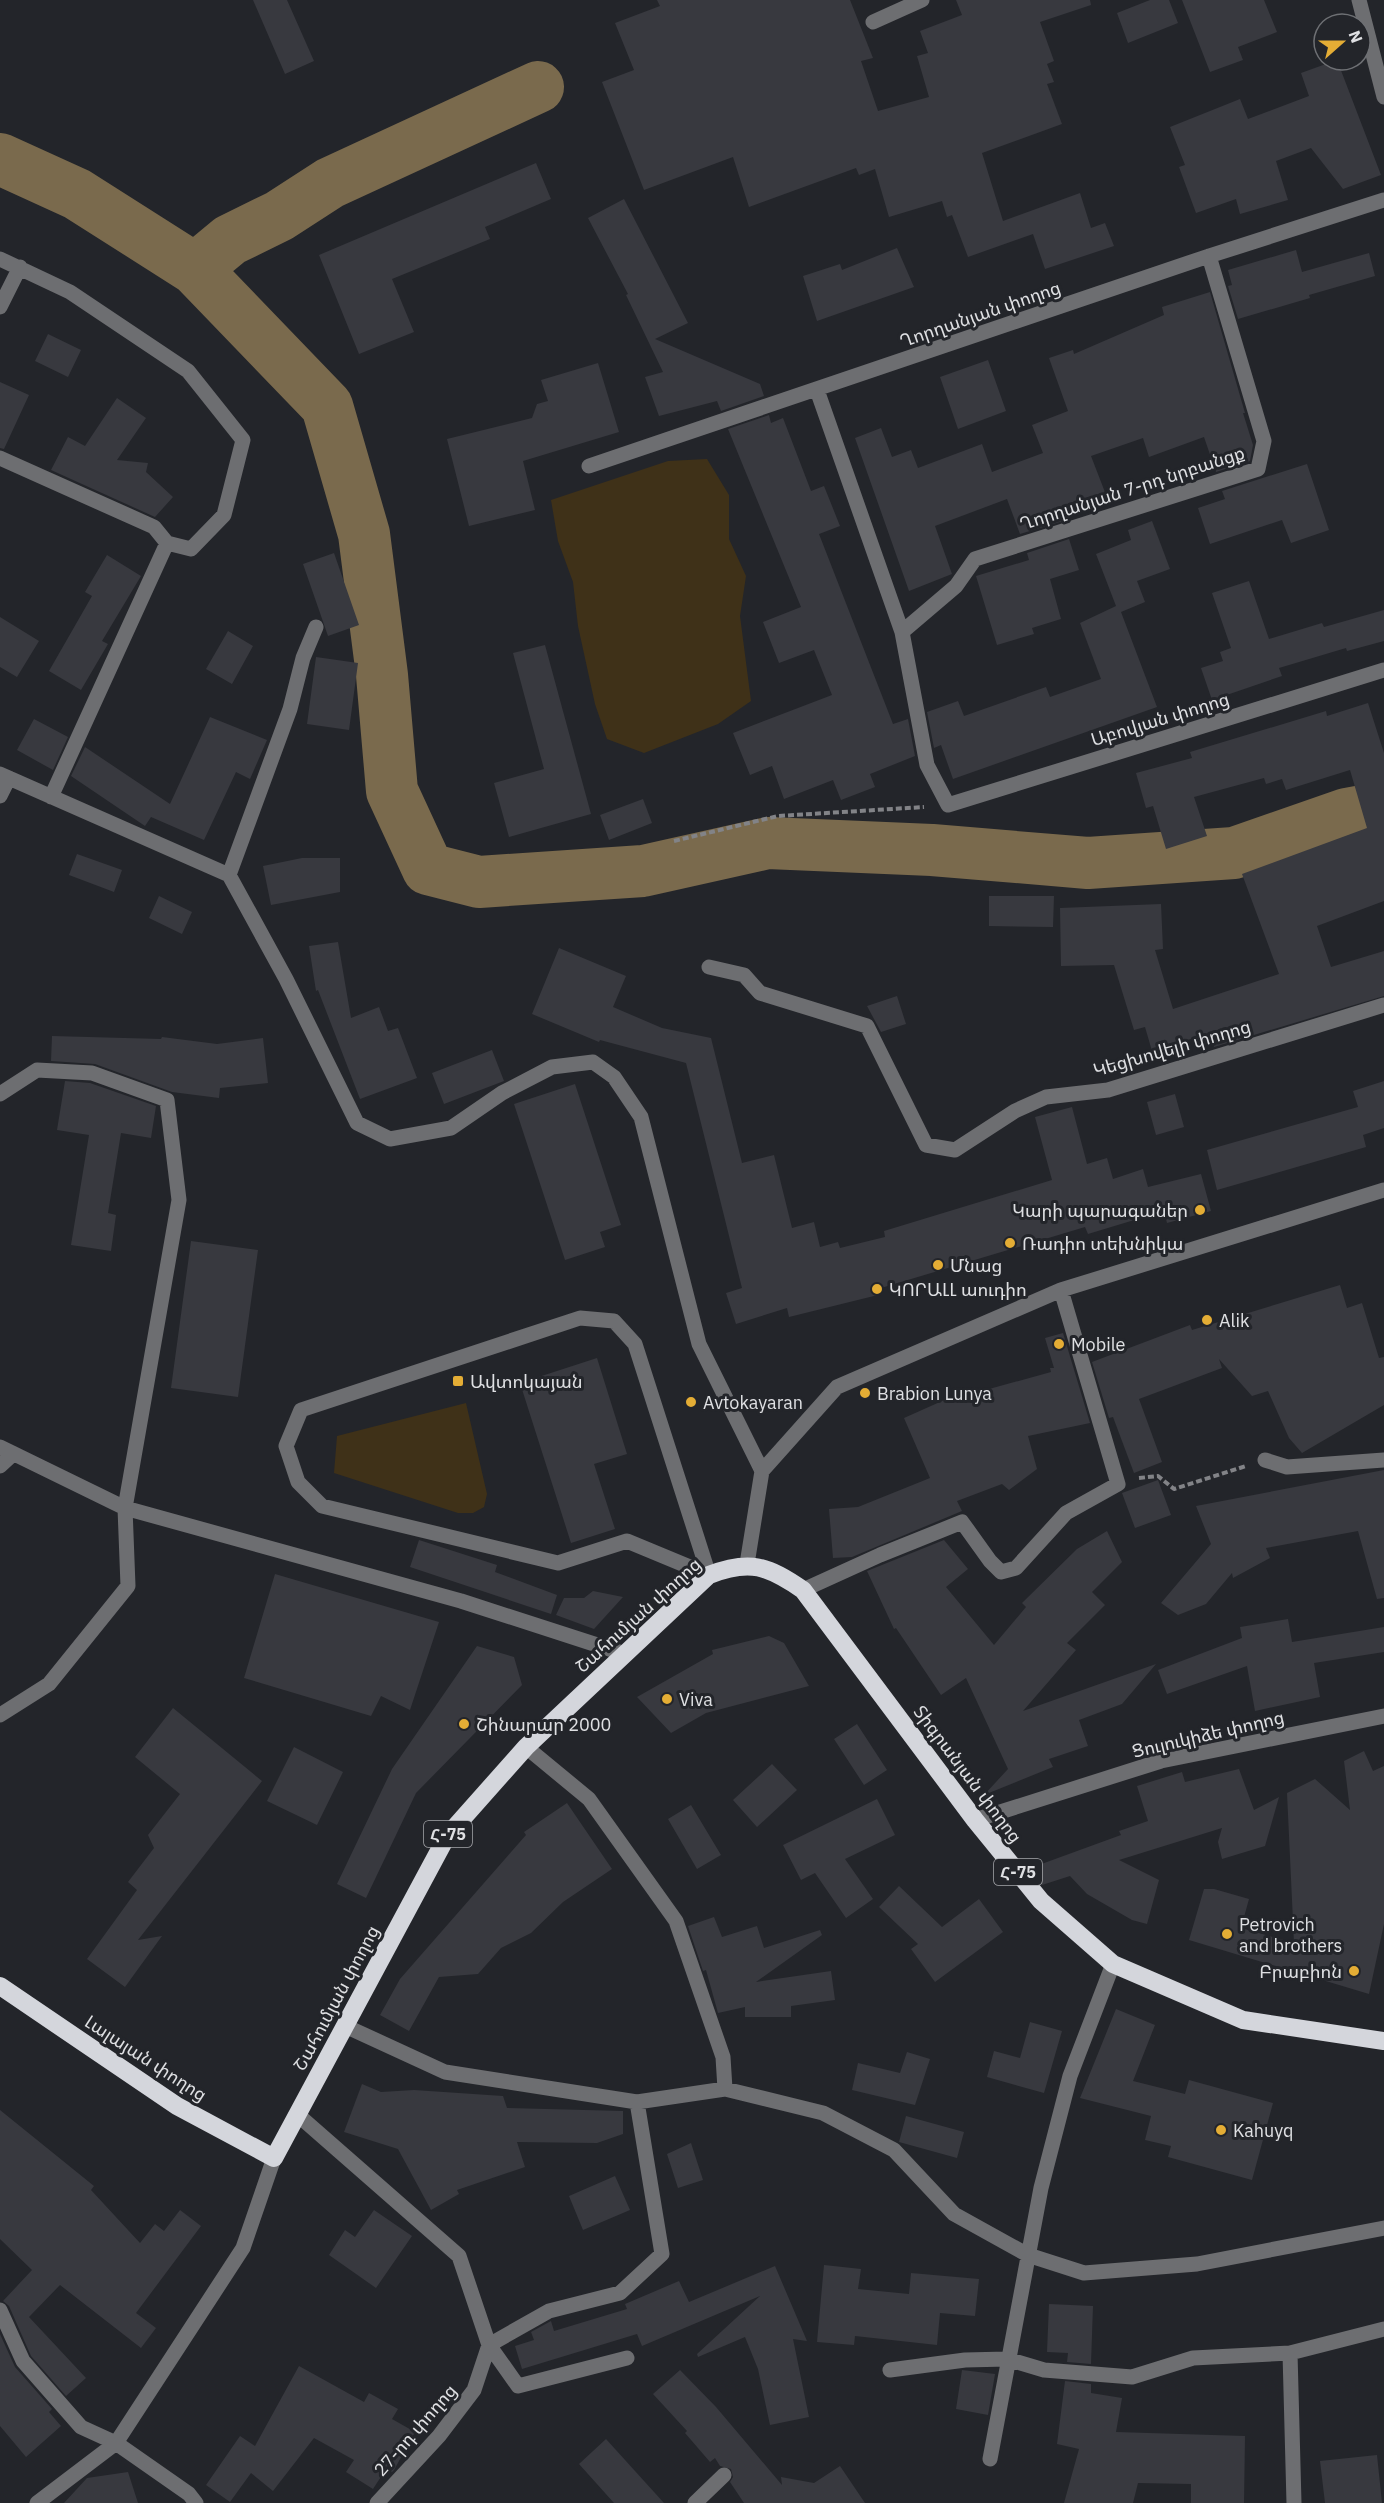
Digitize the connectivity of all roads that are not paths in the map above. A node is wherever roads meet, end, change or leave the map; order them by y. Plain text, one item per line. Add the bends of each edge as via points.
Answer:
1 (922, 0) edge
2 (1359, 0) edge
3 (873, 22) dead end
4 (1384, 97) edge
5 (1384, 200) edge
6 (1209, 256) junction
7 (0, 259) edge
8 (20, 267) junction
9 (0, 307) edge
10 (818, 390) junction
11 (0, 458) edge
12 (589, 466) dead end
13 (167, 543) junction
14 (316, 627) dead end
15 (902, 632) junction
16 (1384, 670) edge
17 (4, 776) edge
18 (0, 796) edge
19 (51, 797) junction
20 (229, 875) junction
21 (709, 967) dead end
22 (1384, 1005) edge
23 (0, 1094) edge
24 (1384, 1190) edge
25 (1061, 1290) junction
26 (6, 1451) edge
27 (1265, 1460) road end
28 (1384, 1460) edge
29 (0, 1466) edge
30 (762, 1471) junction
31 (125, 1508) junction
32 (747, 1564) junction
33 (709, 1575) junction
34 (803, 1590) junction
35 (625, 1654) junction
36 (0, 1715) edge
37 (1384, 1716) edge
38 (526, 1747) junction
39 (975, 1820) junction
40 (1113, 1964) junction
41 (0, 1986) edge
42 (345, 2026) junction
43 (1384, 2041) edge
44 (725, 2089) junction
45 (637, 2102) junction
46 (298, 2115) junction
47 (274, 2158) junction
48 (1384, 2228) edge
49 (1028, 2255) junction
50 (0, 2310) edge
51 (1384, 2329) edge
52 (489, 2345) junction
53 (1290, 2353) junction
54 (627, 2358) dead end
55 (1008, 2359) junction
56 (890, 2370) dead end
57 (116, 2443) junction
58 (990, 2459) dead end
59 (724, 2475) dead end
60 (37, 2503) edge
61 (196, 2503) edge
62 (377, 2503) edge
63 (695, 2503) edge
64 (1294, 2503) edge

1 - 3 street
2 - 4 street
5 - 6 street, Ղորղանյան փողոց
6 - 10 street, Ղորղանյան փողոց
6 - 15 street, Ղորղանյան 7-րդ նրբանցք via 1264,441 1258,469 975,559 956,586
7 - 8 street
8 - 9 street
8 - 13 street via 70,292 188,371 243,440 224,515 191,549
10 - 12 street, Ղորղանյան փողոց
10 - 15 street
11 - 13 street via 154,527
13 - 19 street
14 - 20 street
15 - 16 street, Աբովյան փողոց via 927,765 948,805
17 - 18 street
17 - 19 street
19 - 20 street
20 - 30 street via 357,1123 390,1139 451,1128 502,1092 552,1067 593,1062 614,1077 641,1117 699,1344
21 - 22 street, Կեցխովելի փողոց via 744,975 760,993 867,1026 926,1144 955,1150 1015,1111 1046,1097 1108,1090
23 - 31 street via 37,1070 92,1073 167,1100 179,1200
24 - 25 street
25 - 30 street via 837,1387
25 - 34 street via 1118,1484 1066,1513 1016,1568 1001,1572 962,1522
26 - 29 street
26 - 31 street
27 - 28 street via 1287,1467
30 - 32 street
31 - 35 street via 461,1601
31 - 36 street via 128,1586 49,1684
32 - 33 highway, Շահումյան փողոց / Հ-75
32 - 34 highway, Տիգրանյան փողոց / Հ-75 via 777,1572
33 - 33 street via 635,1344 614,1321 580,1318 301,1410 286,1446 298,1482 322,1506 558,1563 627,1541
33 - 35 highway, Շահումյան փողոց / Հ-75
34 - 39 highway, Տիգրանյան փողոց / Հ-75
35 - 38 highway, Շահումյան փողոց / Հ-75
37 - 39 street, Ցուլուկիձե փողոց via 1161,1761
38 - 42 highway, Շահումյան փողոց / Հ-75 via 447,1836
38 - 44 street via 589,1800 676,1921 723,2057
39 - 40 highway, Տիգրանյան փողոց / Հ-75 via 1041,1901
40 - 43 highway, Տիգրանյան փողոց / Հ-75 via 1243,2020
40 - 49 street via 1070,2076
41 - 47 highway, Լալայան փողոց via 177,2106
42 - 45 street via 445,2072
42 - 46 highway, Շահումյան փողոց / Հ-75
44 - 45 street
44 - 49 street via 823,2113 894,2150 954,2214
45 - 52 street via 662,2254 620,2293 549,2311
46 - 47 highway, Շահումյան փողոց / Հ-75
46 - 52 street via 459,2256
47 - 57 street via 243,2248
48 - 49 street via 1197,2264 1084,2273
49 - 55 street
50 - 57 street via 23,2361 81,2427
51 - 53 street
52 - 54 street via 518,2386
52 - 62 street, 27-րդ փողոց via 474,2390 440,2436
53 - 55 street via 1192,2358 1132,2377 1044,2370
53 - 64 street
55 - 56 street
55 - 58 street
57 - 60 street
57 - 61 street
59 - 63 street

